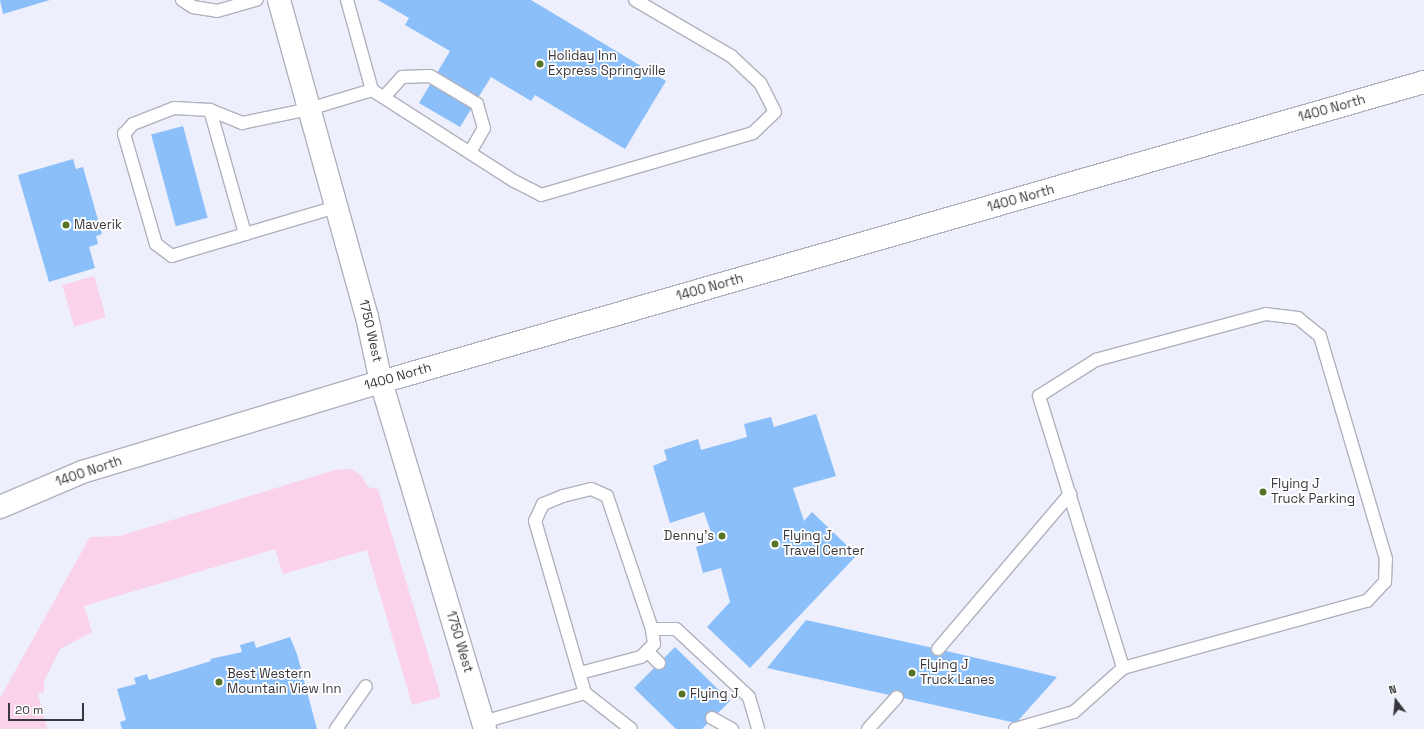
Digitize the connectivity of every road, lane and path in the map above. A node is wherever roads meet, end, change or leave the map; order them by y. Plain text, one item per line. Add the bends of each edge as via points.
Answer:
1 (182, 0) edge
2 (256, 0) edge
3 (279, 0) edge
4 (347, 0) edge
5 (635, 0) edge
6 (1424, 82) edge
7 (372, 90) junction
8 (384, 97) junction
9 (309, 109) junction
10 (210, 110) junction
11 (470, 152) junction
12 (336, 207) junction
13 (245, 234) junction
14 (381, 382) junction
15 (1070, 494) junction
16 (0, 507) edge
17 (652, 629) junction
18 (938, 649) dead end
19 (647, 651) junction
20 (659, 663) dead end
21 (1123, 668) junction
22 (580, 673) junction
23 (366, 686) dead end
24 (585, 693) junction
25 (897, 697) dead end
26 (712, 718) dead end
27 (484, 725) edge
28 (336, 729) edge
29 (631, 729) edge
30 (732, 729) edge
31 (758, 729) edge
32 (868, 729) edge
33 (1015, 729) edge

1 - 2 lane via 193,7 217,11
3 - 9 main road, 1750 West
4 - 7 lane
5 - 11 lane via 731,56 760,82 774,112 753,133 541,195
6 - 14 main road, 1400 North
7 - 8 lane
7 - 9 lane
8 - 11 lane
8 - 11 lane via 402,77 430,76 477,104 484,128
9 - 10 lane via 242,123
9 - 12 main road, 1750 West
10 - 13 lane
10 - 13 lane via 174,108 132,124 124,134 156,244 172,256
12 - 13 lane
12 - 14 main road, 1750 West via 367,317
14 - 16 main road, 1400 North via 82,472
14 - 27 main road, 1750 West
15 - 18 lane
15 - 21 lane
15 - 21 lane via 1039,396 1096,360 1266,314 1298,318 1320,336 1386,559 1385,582 1367,601
17 - 19 lane via 654,644
17 - 22 lane via 607,496 591,489 543,504 535,521
17 - 31 lane via 676,629 743,692 749,698
19 - 20 lane
19 - 22 lane via 641,657
21 - 33 lane via 1074,712
22 - 24 lane
23 - 28 lane
24 - 27 lane
24 - 29 lane
25 - 32 lane
26 - 30 lane

